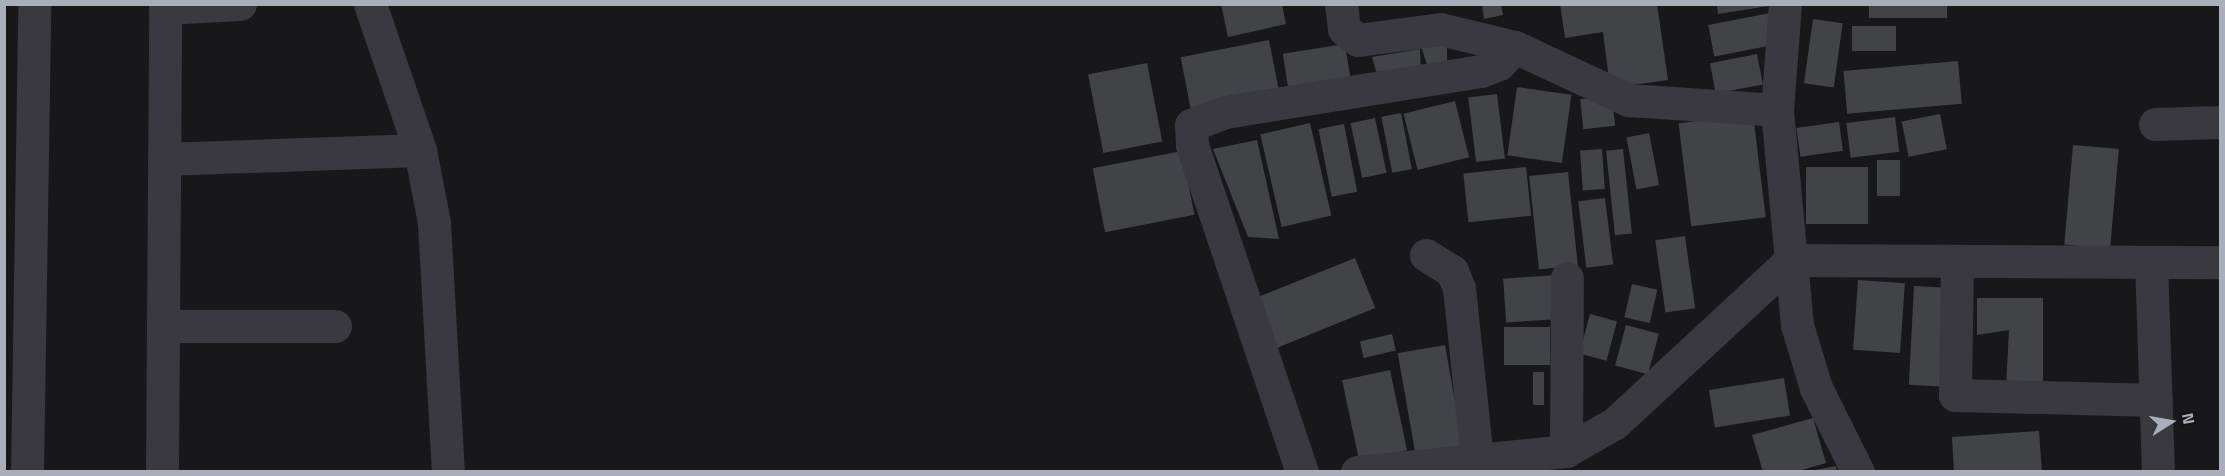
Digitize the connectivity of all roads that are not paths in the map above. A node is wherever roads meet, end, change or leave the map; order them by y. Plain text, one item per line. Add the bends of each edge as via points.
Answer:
1 (34, 4) edge
2 (240, 4) edge
3 (370, 4) edge
4 (1341, 4) edge
5 (1785, 4) edge
6 (165, 6) edge
7 (1515, 47) junction
8 (1777, 110) junction
9 (2220, 122) edge
10 (2155, 124) dead end
11 (420, 150) junction
12 (164, 159) junction
13 (1426, 255) dead end
14 (1791, 260) junction
15 (2151, 262) junction
16 (2220, 262) edge
17 (1956, 263) junction
18 (1568, 279) dead end
19 (163, 326) junction
20 (335, 327) dead end
21 (2156, 400) junction
22 (1566, 451) junction
23 (1476, 459) junction
24 (27, 471) edge
25 (162, 471) edge
26 (448, 471) edge
27 (1302, 471) edge
28 (1357, 471) edge
29 (1858, 471) edge
30 (2158, 471) edge

1 - 24 street
2 - 6 street
3 - 11 street
4 - 7 street via 1344,29 1358,40 1440,29
5 - 8 street
6 - 12 street
7 - 8 street via 1628,100
7 - 27 street via 1499,64 1481,71 1225,112 1191,125 1192,145
8 - 14 street
9 - 10 street
11 - 12 street
11 - 26 street via 434,224
12 - 19 street
13 - 23 street via 1452,271 1459,288
14 - 17 street
14 - 22 street via 1615,423
14 - 29 street via 1806,359
15 - 16 street
15 - 17 street
15 - 21 street
17 - 21 street via 1955,395
18 - 22 street
19 - 20 street
19 - 25 street
21 - 30 street
22 - 23 street
23 - 28 street

